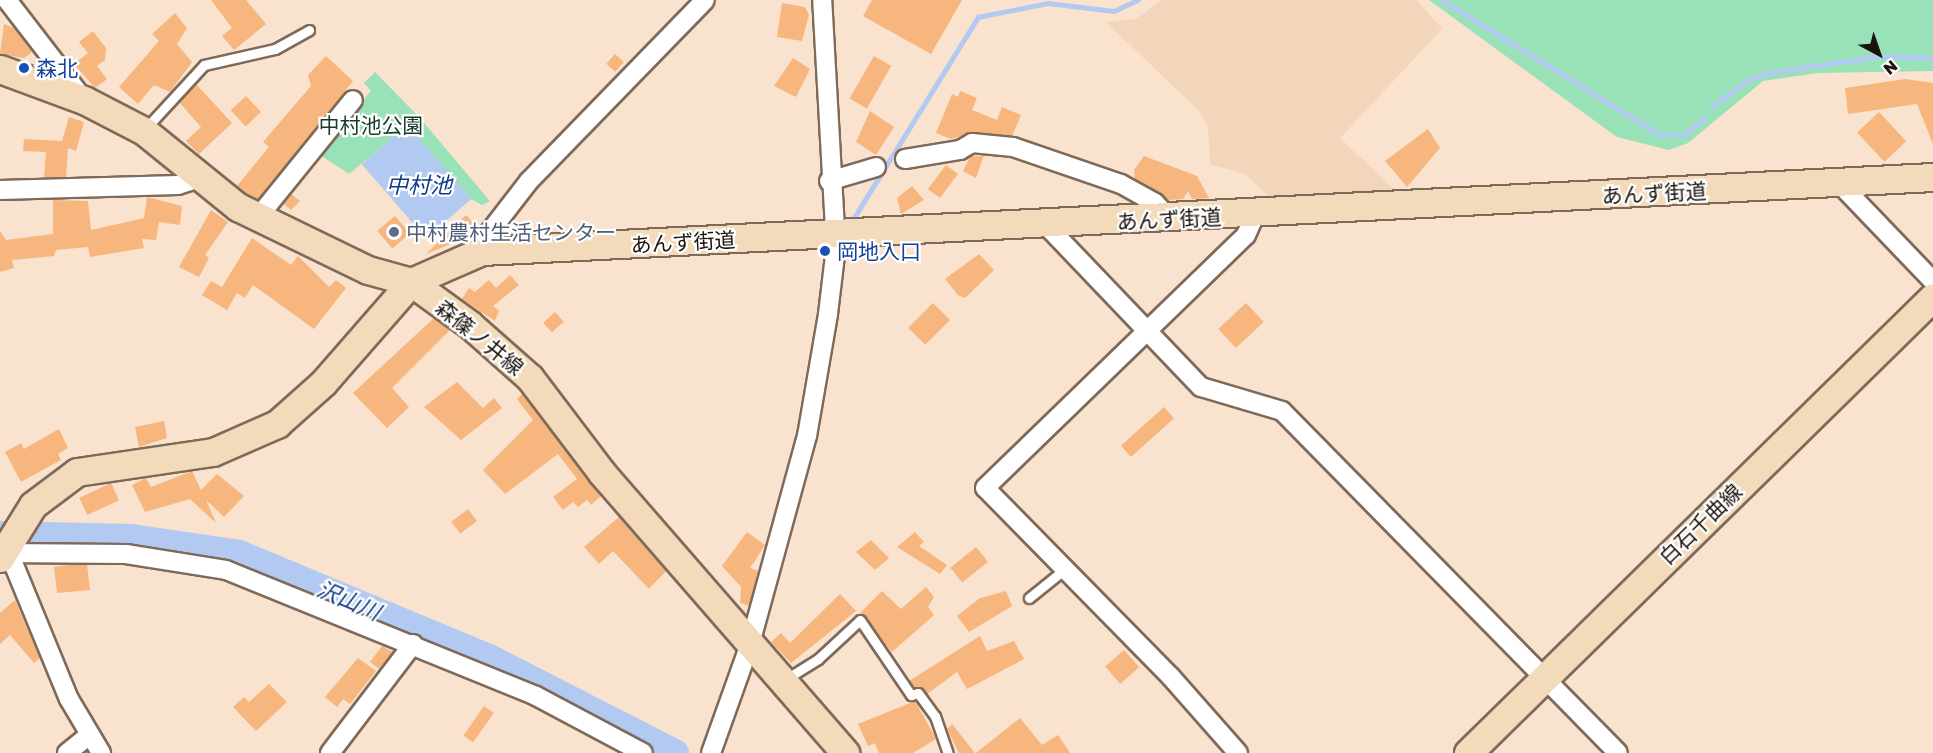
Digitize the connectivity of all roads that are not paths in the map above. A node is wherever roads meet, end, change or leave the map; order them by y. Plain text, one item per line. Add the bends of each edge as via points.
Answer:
1 (6, 0) edge
2 (705, 0) edge
3 (822, 0) edge
4 (309, 30) dead end
5 (0, 69) edge
6 (84, 100) junction
7 (352, 100) dead end
8 (144, 131) junction
9 (905, 159) dead end
10 (876, 167) dead end
11 (1933, 177) edge
12 (201, 178) junction
13 (829, 181) junction
14 (1839, 183) junction
15 (0, 190) edge
16 (1255, 215) junction
17 (259, 216) junction
18 (1169, 218) junction
19 (1046, 225) junction
20 (834, 235) junction
21 (482, 251) junction
22 (1933, 281) edge
23 (411, 282) junction
24 (1933, 297) edge
25 (1148, 332) junction
26 (4, 552) edge
27 (1065, 569) junction
28 (1029, 598) dead end
29 (413, 644) junction
30 (750, 644) junction
31 (1544, 676) junction
32 (782, 681) junction
33 (87, 737) junction
34 (67, 753) edge
35 (101, 753) edge
36 (330, 753) edge
37 (643, 753) edge
38 (711, 753) edge
39 (845, 753) edge
40 (948, 753) edge
41 (1238, 753) edge
42 (1468, 753) edge
43 (1618, 753) edge

1 - 6 street
2 - 21 street via 530,181 485,238
3 - 13 street
4 - 8 lane via 275,49 204,64
5 - 6 street, 森篠ノ井線
6 - 8 street, 森篠ノ井線
7 - 17 street
8 - 12 street, 森篠ノ井線
9 - 18 street via 960,150 972,143 1013,147 1122,184 1155,203
10 - 13 street
11 - 14 street, あんず街道
12 - 15 street via 178,185
12 - 17 street, 森篠ノ井線
13 - 20 street
14 - 16 street, あんず街道
14 - 22 street
16 - 18 street, あんず街道
16 - 25 street via 1246,235
17 - 23 street, 森篠ノ井線 via 368,270
18 - 19 street, あんず街道
19 - 20 street, あんず街道
19 - 25 street
20 - 21 street, あんず街道
20 - 30 street via 828,314 807,436
21 - 23 street, あんず街道
23 - 26 street via 316,390 277,424 213,452 77,472 33,505
23 - 30 street, 森篠ノ井線 via 530,378 602,473
24 - 31 street, 白石千曲線
25 - 27 street via 985,488
25 - 31 street via 1201,387 1282,411
26 - 29 street via 126,554 226,570
26 - 33 street
27 - 28 lane
27 - 41 street
29 - 36 street
29 - 37 street via 536,696
30 - 32 street, 森篠ノ井線
30 - 38 street
31 - 42 street, 白石千曲線
31 - 43 street
32 - 39 street, 森篠ノ井線
32 - 40 lane via 818,659 860,620 911,695 918,693 935,716
33 - 34 street
33 - 35 street

